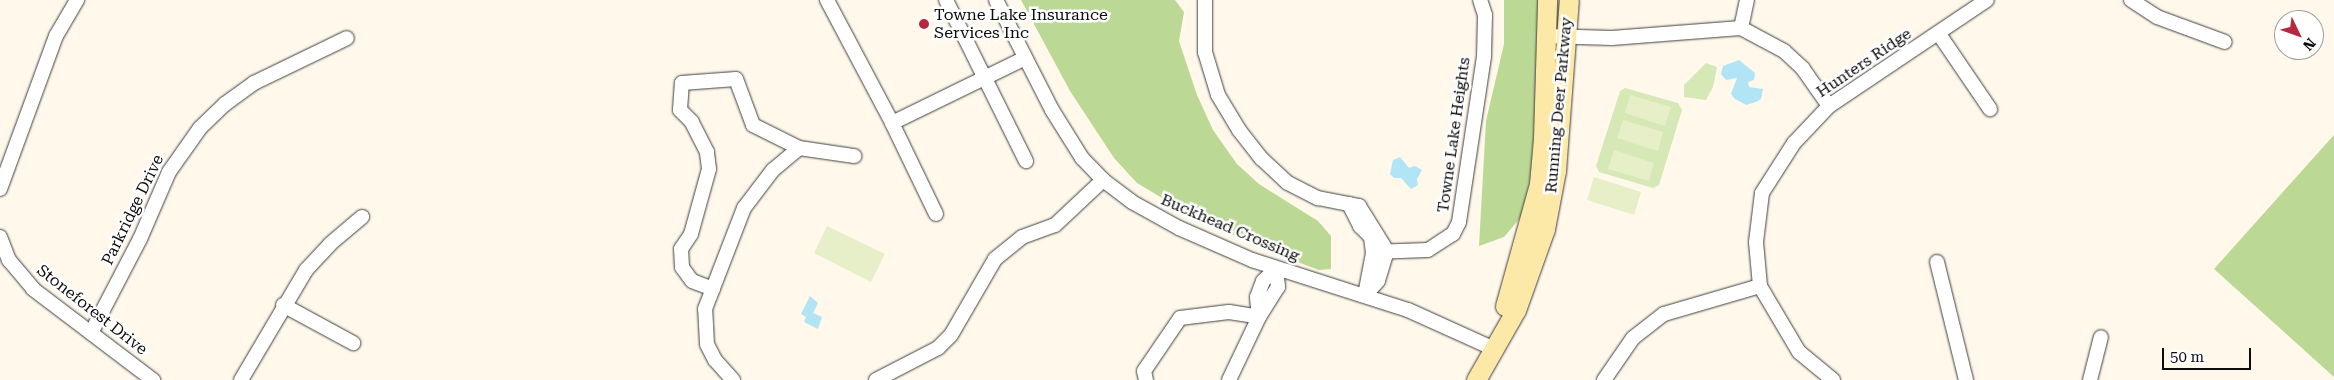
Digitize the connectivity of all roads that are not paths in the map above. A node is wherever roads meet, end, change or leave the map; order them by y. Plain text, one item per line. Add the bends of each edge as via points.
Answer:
1 (77, 0) edge
2 (827, 0) edge
3 (946, 0) edge
4 (996, 0) edge
5 (1205, 0) edge
6 (1480, 0) edge
7 (1547, 0) edge
8 (1569, 0) edge
9 (1747, 0) edge
10 (1987, 0) edge
11 (2131, 0) edge
12 (1741, 28) junction
13 (1939, 34) junction
14 (1546, 36) junction
15 (1566, 37) junction
16 (347, 38) dead end
17 (2225, 42) dead end
18 (1025, 58) junction
19 (985, 78) junction
20 (1829, 106) junction
21 (1990, 109) dead end
22 (892, 123) junction
23 (799, 148) junction
24 (854, 156) dead end
25 (1026, 161) dead end
26 (1103, 180) junction
27 (0, 189) edge
28 (936, 214) dead end
29 (362, 217) dead end
30 (0, 237) edge
31 (1380, 251) junction
32 (1937, 262) dead end
33 (1276, 269) junction
34 (1760, 286) junction
35 (713, 289) junction
36 (1365, 295) junction
37 (283, 305) junction
38 (1258, 317) junction
39 (91, 332) junction
40 (2101, 337) dead end
41 (353, 343) dead end
42 (1492, 348) junction
43 (153, 380) edge
44 (241, 380) edge
45 (733, 380) edge
46 (876, 380) edge
47 (1146, 380) edge
48 (1229, 380) edge
49 (1476, 380) edge
50 (1604, 380) edge
51 (1833, 380) edge
52 (1966, 380) edge
53 (2090, 380) edge

1 - 27 street via 56,36
2 - 22 street
3 - 19 street
4 - 18 street, Buckhead Crossing
5 - 31 street via 1205,52 1218,95 1239,130 1262,159 1288,183 1318,198 1360,206
6 - 31 street, Towne Lake Heights via 1485,16 1484,56 1459,222 1453,234 1428,250
7 - 14 street, Running Deer Parkway
8 - 15 street, Running Deer Parkway
9 - 12 street
10 - 13 street, Hunters Ridge
11 - 17 street via 2157,17
12 - 15 street via 1612,38
12 - 20 street via 1784,51 1803,69
13 - 20 street, Hunters Ridge
13 - 21 street
14 - 15 street
14 - 42 street, Running Deer Parkway via 1539,184 1518,267
15 - 42 street, Running Deer Parkway via 1556,171 1545,229 1508,329
16 - 39 street, Parkridge Drive via 254,83 200,128 169,172 140,239
18 - 19 street
18 - 26 street, Buckhead Crossing via 1082,158
19 - 22 street
19 - 25 street
20 - 34 street, Hunters Ridge via 1794,143 1762,194 1756,242
22 - 28 street
23 - 24 street
23 - 35 street via 773,170 744,208
23 - 35 street via 753,125 736,79 682,83 680,110 692,122 707,152 709,169 691,234 681,249 682,267 692,281
26 - 33 street, Buckhead Crossing via 1164,221
26 - 46 street via 1056,225 1022,237 995,259 951,335 938,348
29 - 37 street via 317,257
30 - 39 street, Stoneforest Drive via 19,275
31 - 36 street via 1378,281
32 - 52 street
33 - 36 street, Buckhead Crossing
33 - 38 street via 1278,287
34 - 50 street via 1664,314 1633,338
34 - 51 street, Hunters Ridge via 1799,352
35 - 45 street via 705,308 707,344 715,360
36 - 42 street, Buckhead Crossing via 1426,317
37 - 41 street
37 - 44 street
38 - 47 street via 1229,312 1180,318 1144,371
38 - 48 street
39 - 43 street, Stoneforest Drive
40 - 53 street
42 - 49 street, Running Deer Parkway

